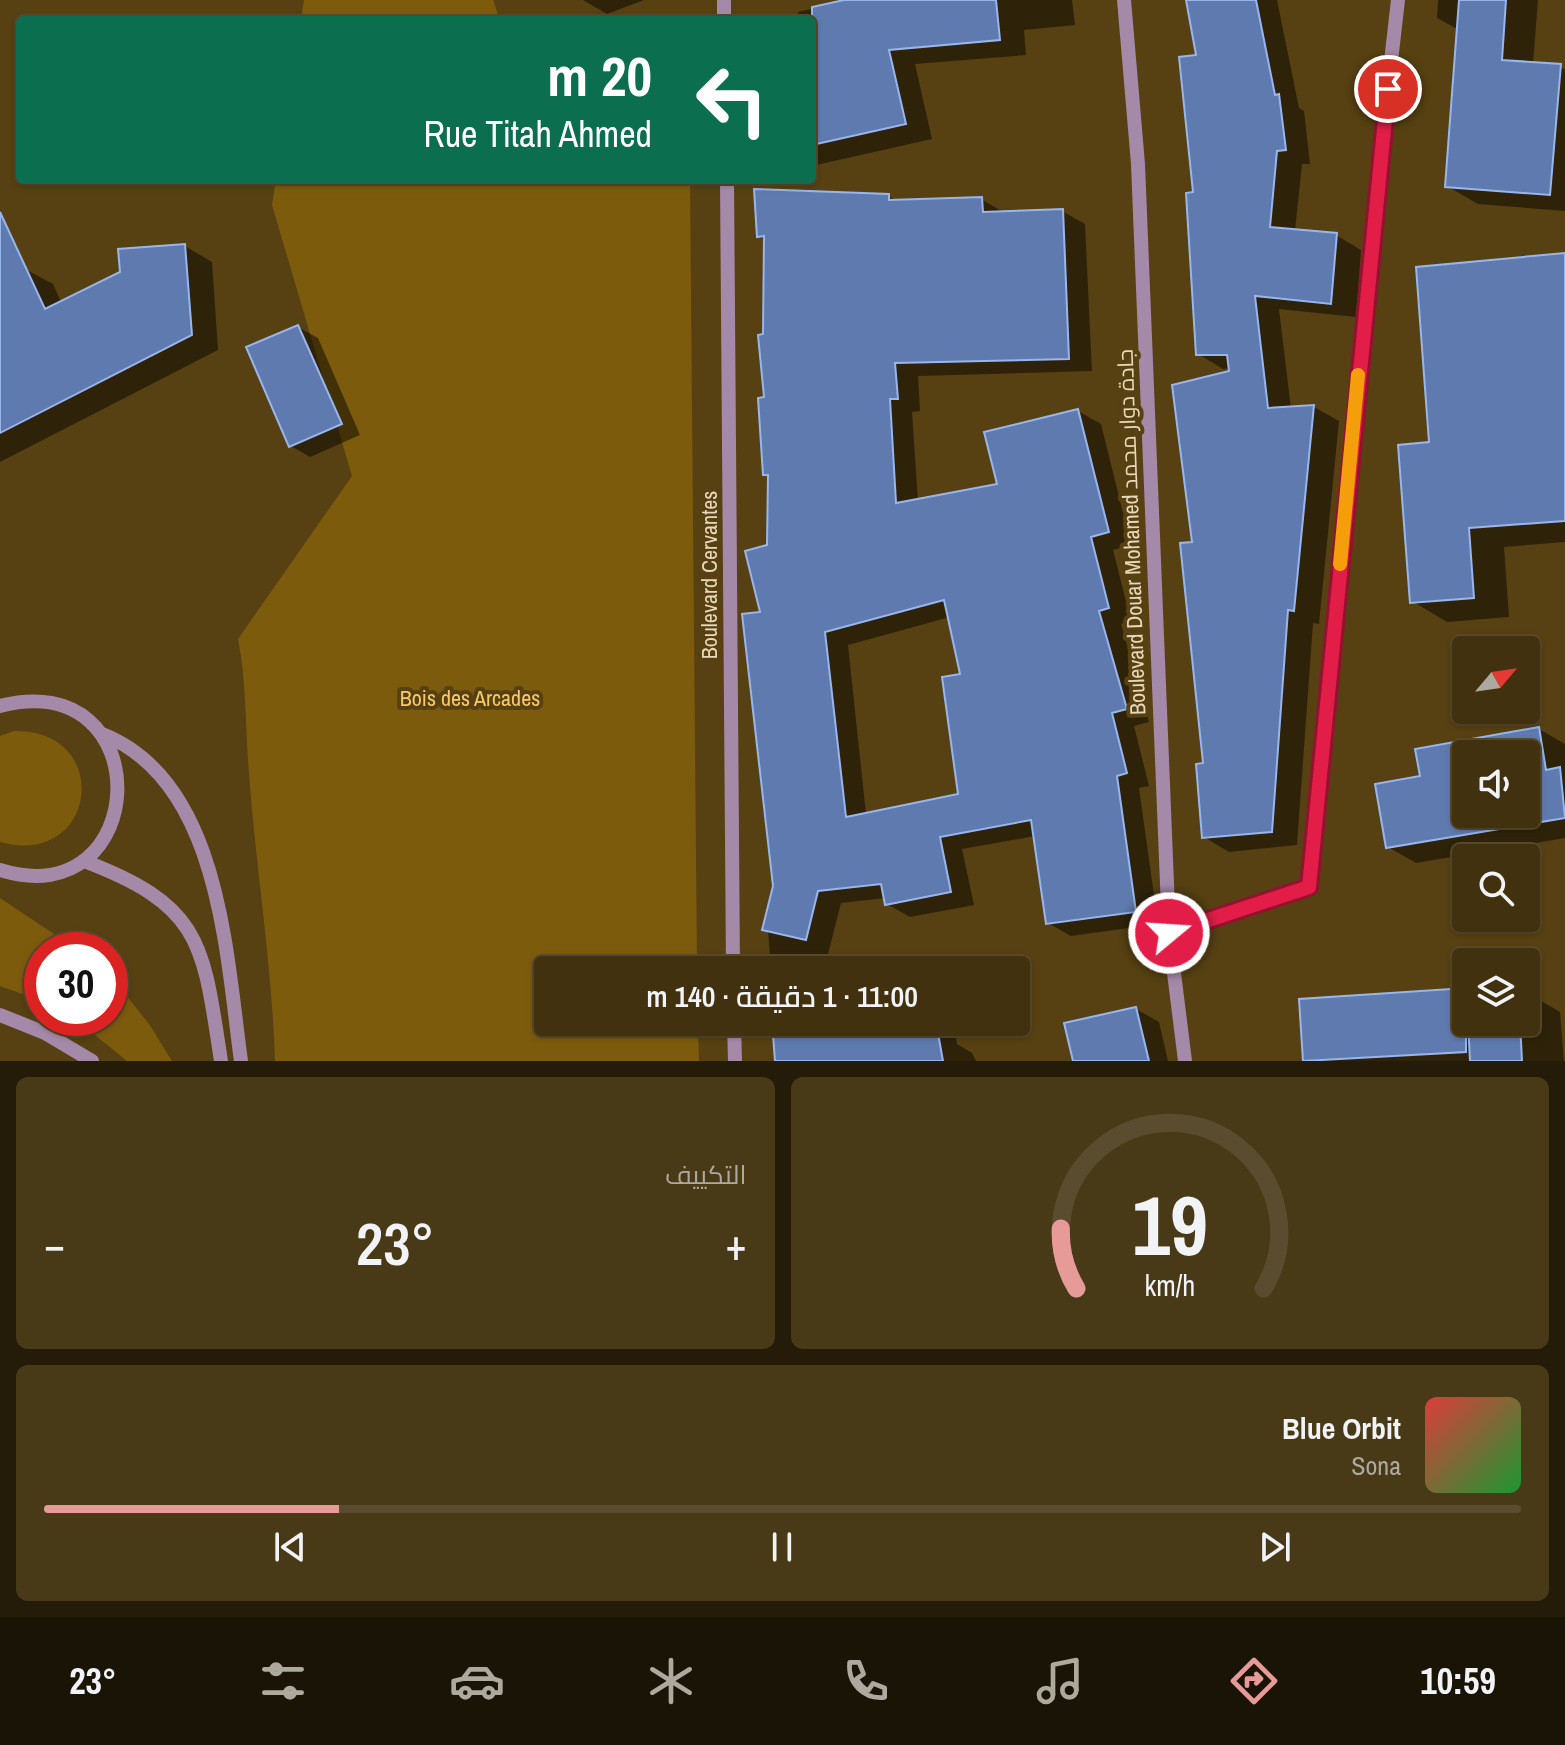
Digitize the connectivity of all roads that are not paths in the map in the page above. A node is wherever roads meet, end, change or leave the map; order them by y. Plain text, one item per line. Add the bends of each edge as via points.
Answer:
1 (1124, 0) edge
2 (1398, 0) edge
3 (727, 184) edge
4 (0, 706) edge
5 (102, 734) junction
6 (84, 861) junction
7 (0, 870) edge
8 (1169, 933) junction
9 (733, 956) edge
10 (0, 1015) edge
11 (734, 1036) edge
12 (92, 1061) edge
13 (221, 1061) edge
14 (241, 1061) edge
15 (735, 1061) edge
16 (1185, 1061) edge

1 - 8 street, Boulevard Douar Mohamed جادة دوار محمد via 1138,164
2 - 8 street via 1309,887
3 - 9 street, Boulevard Cervantes
4 - 5 street via 23,700 53,702 80,714
5 - 6 street via 115,759 117,815 104,841
5 - 14 street via 147,758 199,843 220,908
6 - 7 street via 41,877
6 - 13 street via 156,895 188,929 207,978
8 - 16 street, Boulevard Douar Mohamed جادة دوار محمد
10 - 12 street via 45,1033
11 - 15 street

